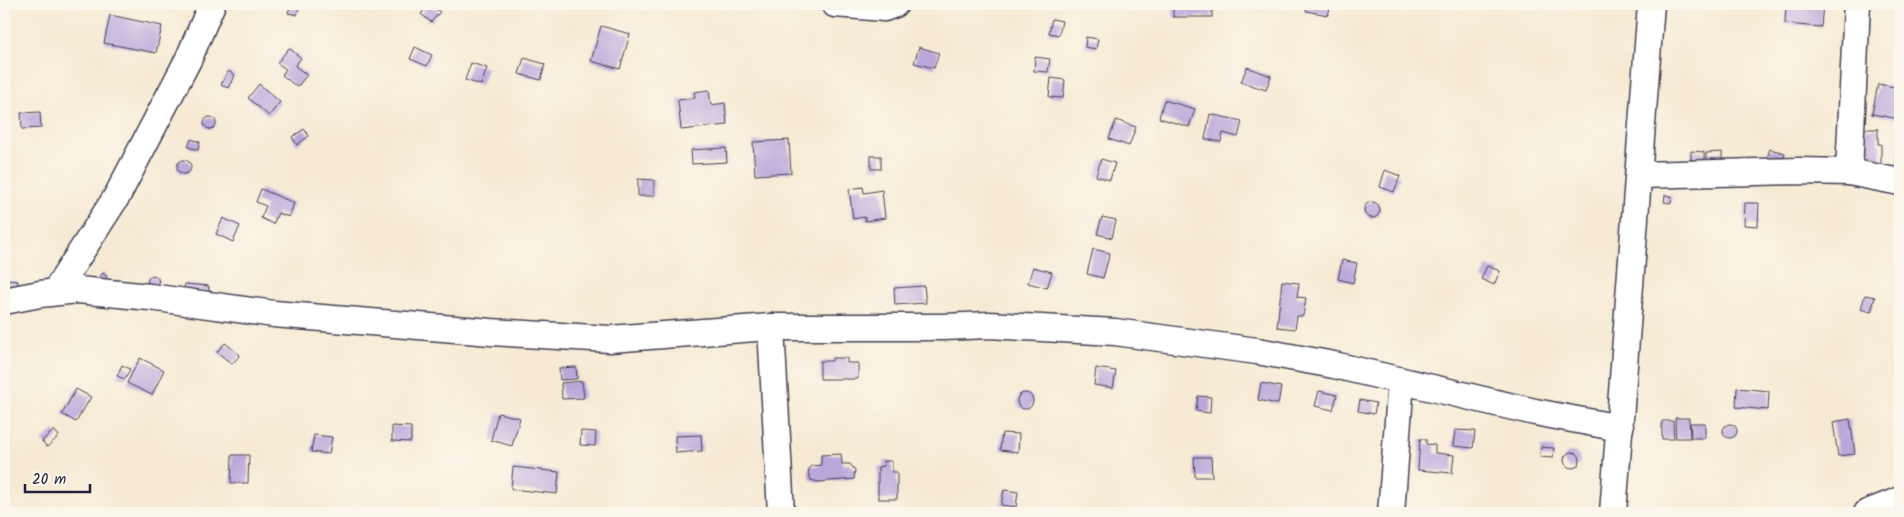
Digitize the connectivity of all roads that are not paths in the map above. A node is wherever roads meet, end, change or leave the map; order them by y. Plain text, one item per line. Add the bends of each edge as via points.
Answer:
1 (212, 4) edge
2 (835, 4) edge
3 (895, 4) edge
4 (1652, 4) edge
5 (1857, 4) edge
6 (1849, 172) junction
7 (1639, 175) junction
8 (1900, 182) edge
9 (55, 292) junction
10 (4, 301) edge
11 (771, 327) junction
12 (1401, 381) junction
13 (1620, 428) junction
14 (1900, 500) edge
15 (780, 513) edge
16 (1390, 513) edge
17 (1613, 513) edge
18 (1867, 513) edge

1 - 9 street via 189,58 117,196
2 - 3 street via 884,8
4 - 7 street
5 - 6 street
6 - 7 street
6 - 8 street
7 - 13 street
9 - 10 street
9 - 11 street via 78,290 274,314 610,339
11 - 12 street via 943,328 989,325 1115,332 1256,351
11 - 15 street
12 - 13 street
12 - 16 street
13 - 17 street
14 - 18 street

